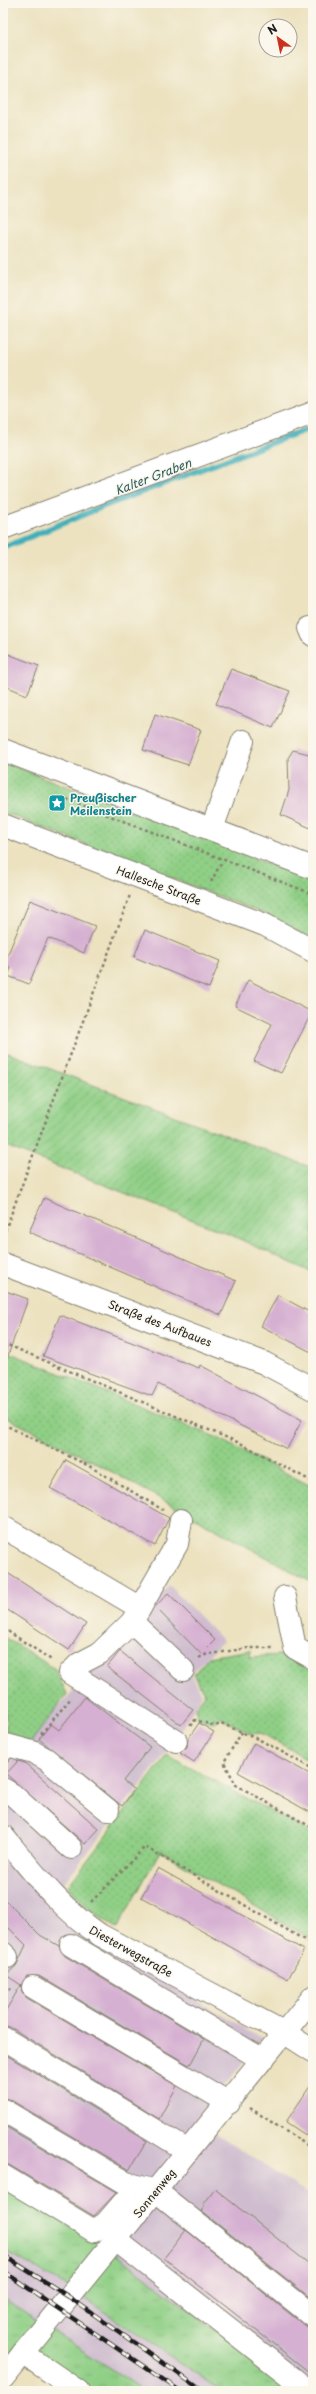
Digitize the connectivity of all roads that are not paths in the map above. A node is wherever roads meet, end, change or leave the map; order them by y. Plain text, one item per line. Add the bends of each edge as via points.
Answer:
1 (313, 413) edge
2 (3, 528) edge
3 (243, 741) dead end
4 (3, 750) edge
5 (3, 825) edge
6 (212, 829) junction
7 (313, 868) edge
8 (313, 951) edge
9 (3, 1264) edge
10 (313, 1389) edge
11 (181, 1520) road end
12 (3, 1527) edge
13 (285, 1596) dead end
14 (136, 1615) junction
15 (304, 1653) edge
16 (183, 1670) road end
17 (176, 1741) road end
18 (3, 1750) edge
19 (3, 1789) edge
20 (108, 1810) dead end
21 (3, 1836) edge
22 (71, 1848) dead end
23 (71, 1945) dead end
24 (33, 1987) dead end
25 (313, 1997) edge
26 (285, 2033) junction
27 (3, 2038) edge
28 (313, 2051) edge
29 (263, 2060) junction
30 (231, 2100) junction
31 (3, 2110) edge
32 (188, 2151) junction
33 (3, 2176) edge
34 (156, 2191) junction
35 (138, 2213) junction
36 (116, 2240) junction
37 (313, 2316) edge
38 (23, 2353) junction
39 (3, 2378) edge
40 (78, 2391) edge
41 (309, 2391) edge

1 - 2 street
3 - 6 street
4 - 6 street
5 - 8 street, Hallesche Straße via 265,925
6 - 7 street
9 - 10 street, Straße des Aufbaues via 264,1363
11 - 14 street via 178,1544
12 - 14 street
13 - 15 street
14 - 16 street
14 - 17 street via 124,1632 100,1652 79,1664 77,1678
18 - 20 street via 7,1745 33,1752 46,1759
19 - 22 street via 13,1795
21 - 26 street, Diesterwegstraße via 54,1898 75,1918 100,1936
23 - 29 street
24 - 30 street
25 - 26 street, Sonnenweg
26 - 28 street
26 - 29 street, Sonnenweg
27 - 32 street
29 - 30 street, Sonnenweg
30 - 32 street, Sonnenweg
31 - 34 street via 126,2183
32 - 34 street, Sonnenweg
33 - 35 street via 94,2231 106,2223 124,2202
34 - 35 street, Sonnenweg
34 - 37 street
35 - 36 street, Sonnenweg
36 - 38 street, Sonnenweg
36 - 41 street
38 - 39 street, Sonnenweg
38 - 40 street

